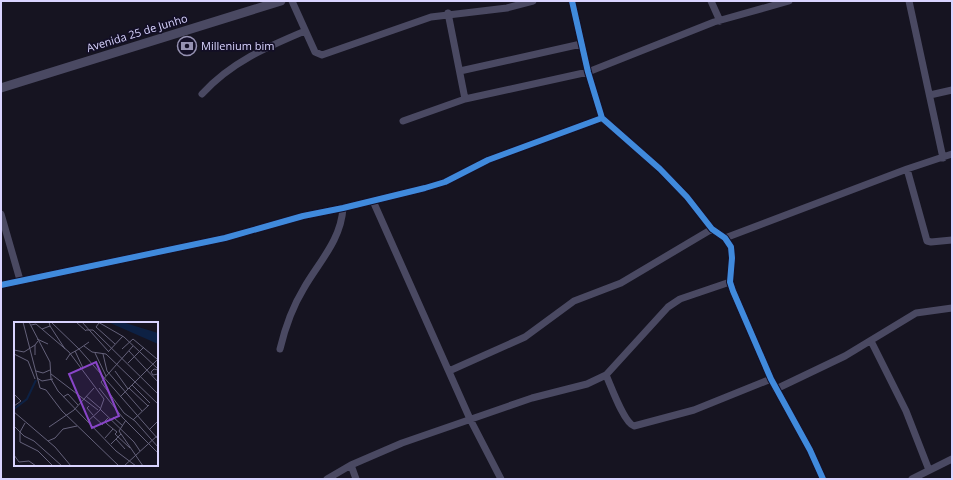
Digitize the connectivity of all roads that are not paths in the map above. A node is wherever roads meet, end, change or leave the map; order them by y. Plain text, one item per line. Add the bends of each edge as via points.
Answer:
1 (280, 1) edge
2 (292, 1) edge
3 (533, 1) edge
4 (572, 1) edge
5 (711, 1) edge
6 (789, 1) edge
7 (909, 1) edge
8 (448, 13) junction
9 (720, 21) junction
10 (305, 31) junction
11 (582, 44) junction
12 (460, 71) junction
13 (588, 72) junction
14 (1, 88) edge
15 (952, 90) edge
16 (202, 94) dead end
17 (930, 95) junction
18 (465, 99) junction
19 (602, 118) junction
20 (403, 121) dead end
21 (952, 154) edge
22 (943, 158) junction
23 (907, 169) junction
24 (373, 201) junction
25 (343, 208) junction
26 (1, 214) edge
27 (3, 227) edge
28 (712, 229) junction
29 (725, 238) junction
30 (952, 240) edge
31 (20, 280) junction
32 (730, 282) junction
33 (1, 285) edge
34 (952, 308) edge
35 (871, 341) junction
36 (280, 349) dead end
37 (449, 371) junction
38 (606, 375) junction
39 (771, 379) junction
40 (776, 389) junction
41 (470, 419) junction
42 (952, 459) edge
43 (351, 465) junction
44 (929, 470) junction
45 (327, 479) edge
46 (356, 479) edge
47 (501, 479) edge
48 (823, 479) edge
49 (912, 479) edge

1 - 14 street, Avenida 25 de Junho
2 - 10 street
3 - 8 street via 507,8
4 - 11 street
5 - 9 street
6 - 9 street
7 - 17 street
8 - 10 street via 415,21 322,55 315,52
8 - 12 street
9 - 13 street
10 - 16 street via 246,58 223,73
11 - 12 street
11 - 13 street
12 - 18 street
13 - 18 street
13 - 19 street
15 - 17 street
17 - 22 street
18 - 20 street
19 - 24 street via 488,160 445,182
19 - 28 street via 674,183
21 - 22 street
22 - 23 street
23 - 29 street
23 - 30 street via 927,241
24 - 25 street
24 - 37 street
25 - 31 street via 303,216 225,238
25 - 36 street via 342,223 331,247 303,290 284,332
26 - 27 street
27 - 31 street
28 - 29 street
28 - 37 street via 620,283 574,301 525,337
29 - 32 street via 731,247
31 - 33 street
32 - 38 street via 680,300 668,307
32 - 39 street
34 - 35 street via 916,313
35 - 40 street
35 - 44 street via 906,411
37 - 41 street
38 - 39 street via 631,426 694,410
38 - 41 street via 587,384 532,398
39 - 40 street
40 - 48 street
41 - 43 street via 402,443
41 - 47 street
42 - 44 street
43 - 45 street
43 - 46 street
44 - 49 street

